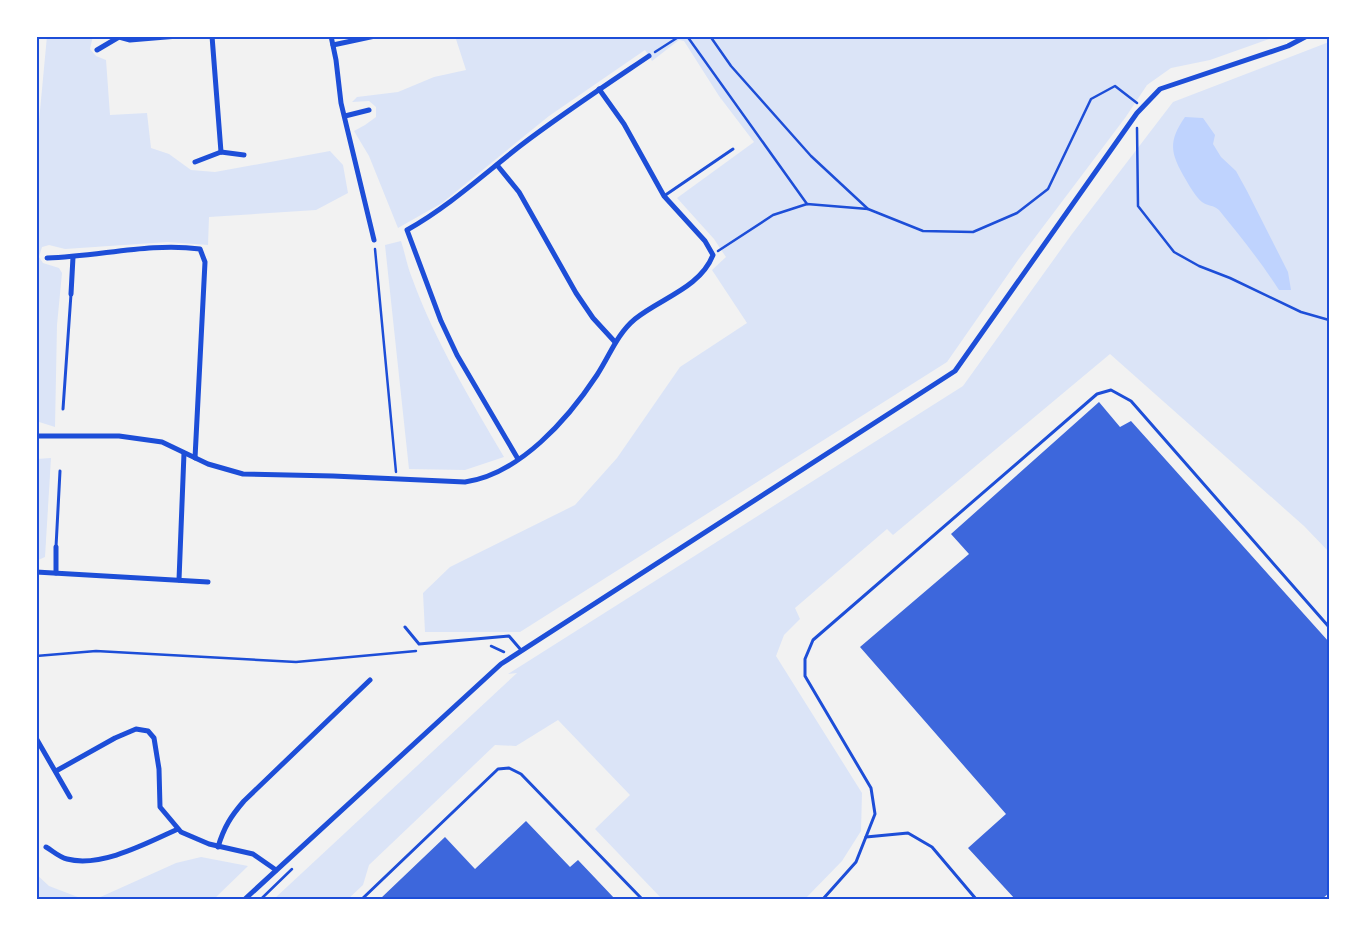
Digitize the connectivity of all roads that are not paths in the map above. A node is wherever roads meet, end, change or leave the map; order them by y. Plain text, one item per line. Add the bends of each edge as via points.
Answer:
1 (178, 36) edge
2 (212, 36) edge
3 (330, 36) edge
4 (375, 36) edge
5 (1307, 36) edge
6 (119, 37) edge
7 (333, 45) junction
8 (97, 50) dead end
9 (649, 56) road end
10 (599, 89) junction
11 (369, 110) dead end
12 (345, 116) junction
13 (733, 148) dead end
14 (221, 152) junction
15 (244, 155) dead end
16 (195, 162) dead end
17 (497, 165) junction
18 (664, 196) junction
19 (374, 240) road end
20 (73, 257) junction
21 (47, 258) dead end
22 (70, 294) joint
23 (615, 342) junction
24 (63, 409) dead end
25 (36, 436) edge
26 (184, 453) junction
27 (195, 458) junction
28 (518, 459) junction
29 (60, 471) dead end
30 (56, 547) joint
31 (36, 572) edge
32 (56, 573) junction
33 (179, 580) junction
34 (208, 582) dead end
35 (405, 627) dead end
36 (1329, 627) edge
37 (522, 651) junction
38 (370, 680) dead end
39 (36, 738) edge
40 (56, 771) junction
41 (70, 797) dead end
42 (178, 829) junction
43 (866, 837) junction
44 (218, 846) junction
45 (46, 847) dead end
46 (276, 870) junction
47 (245, 899) edge
48 (362, 899) edge
49 (642, 899) edge
50 (824, 899) edge
51 (976, 899) edge

1 - 6 street via 130,40
2 - 14 street
3 - 7 street
4 - 7 street
5 - 37 street via 1288,46 1160,89 1137,113 955,371
6 - 8 street
7 - 12 street
9 - 10 street
10 - 17 street
10 - 18 street via 624,124
11 - 12 street
12 - 19 street
13 - 18 lane
14 - 15 street
14 - 16 street
17 - 23 street via 519,192 580,299
17 - 28 street via 429,218 407,230 457,355
18 - 23 street via 705,241 713,255 698,279 635,319
20 - 21 street
20 - 22 street
20 - 27 street via 142,248 200,248 206,262
22 - 24 lane
23 - 28 street via 597,375 555,429
25 - 26 street via 119,436 162,442
26 - 27 street
26 - 33 street
27 - 28 street via 243,474 465,482 482,480
29 - 30 lane
30 - 32 street
31 - 32 street
32 - 33 street
33 - 34 street
35 - 37 lane via 420,644 509,636
36 - 43 lane via 1131,401 1111,390 1097,394 813,640 805,659 805,676 871,788 875,814
37 - 46 street via 494,671
38 - 44 street via 244,801 231,816
39 - 40 street
40 - 41 street
40 - 42 street via 115,738 136,729 148,731 154,738 159,769 160,807
42 - 44 street
42 - 45 street via 113,856 90,861 64,858
43 - 50 lane via 856,862
43 - 51 lane via 908,833 932,846
44 - 46 street via 254,854
46 - 47 street
48 - 49 lane via 498,769 509,768 522,774

